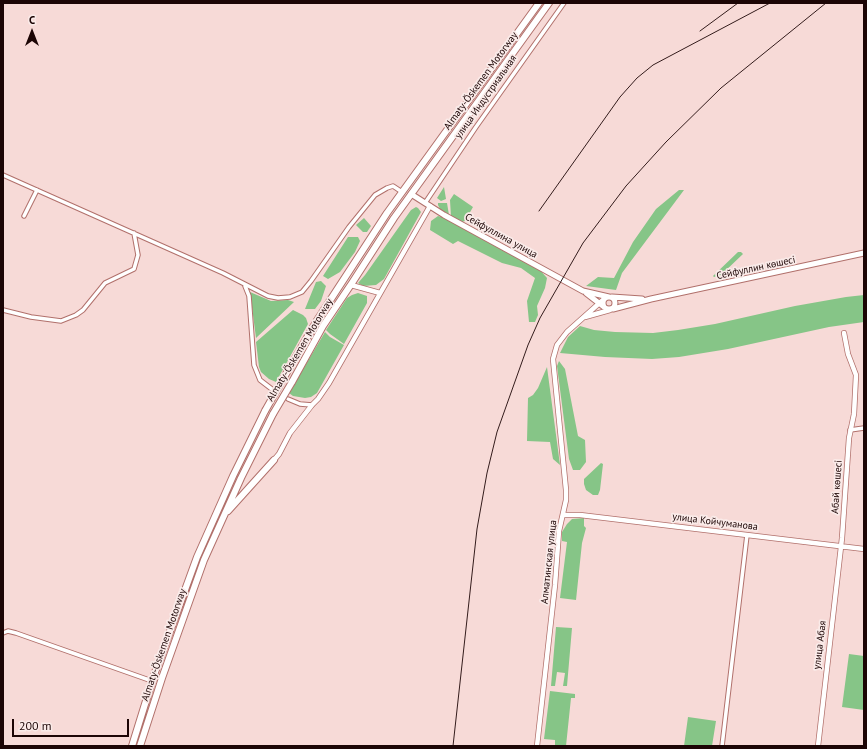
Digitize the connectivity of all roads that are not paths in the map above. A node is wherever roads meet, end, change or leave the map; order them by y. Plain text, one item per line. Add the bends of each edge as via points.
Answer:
1 (539, 3) edge
2 (550, 3) edge
3 (564, 3) edge
4 (3, 175) edge
5 (37, 190) junction
6 (403, 192) junction
7 (411, 194) junction
8 (425, 203) junction
9 (430, 206) junction
10 (24, 216) dead end
11 (134, 233) junction
12 (864, 253) edge
13 (244, 285) junction
14 (351, 285) junction
15 (583, 291) junction
16 (380, 293) junction
17 (608, 298) junction
18 (651, 299) junction
19 (599, 304) junction
20 (604, 307) junction
21 (611, 309) junction
22 (3, 310) edge
23 (582, 319) junction
24 (844, 333) dead end
25 (273, 390) dead end
26 (288, 398) dead end
27 (312, 405) junction
28 (864, 428) edge
29 (850, 430) junction
30 (274, 460) joint
31 (225, 514) junction
32 (563, 515) junction
33 (747, 535) junction
34 (841, 546) junction
35 (864, 549) edge
36 (3, 633) edge
37 (152, 681) junction
38 (132, 746) edge
39 (140, 746) edge
40 (537, 746) edge
41 (722, 746) edge
42 (818, 746) edge

1 - 6 highway, Almaty-Öskemen Motorway
2 - 7 highway, Almaty-Öskemen Motorway
3 - 8 street, улица Индустриальная
4 - 5 street
5 - 10 street
5 - 11 street
6 - 13 street via 393,186 376,195 349,227 302,292 278,298
6 - 37 highway, Almaty-Öskemen Motorway, bridge via 316,322 266,411 209,527
7 - 8 main road, Сейфуллина улица
7 - 14 highway, Almaty-Öskemen Motorway
8 - 9 main road, Сейфуллина улица
9 - 15 main road, Сейфуллина улица
9 - 16 street
11 - 13 street
11 - 22 street via 138,255 134,269 105,283 76,315 61,321
12 - 18 main road, Сейфуллин көшесі
13 - 25 street via 249,296 254,365 260,380
14 - 16 street
14 - 31 highway, Almaty-Öskemen Motorway, bridge via 323,326 265,428
15 - 17 main road
15 - 19 main road
16 - 27 street via 329,383
17 - 18 main road
17 - 19 street, Алматинская улица
17 - 20 main road via 603,303
17 - 21 main road via 614,298 616,303
18 - 21 main road
19 - 20 main road
19 - 23 street, Алматинская улица
20 - 21 main road
21 - 23 street
23 - 32 street, Алматинская улица via 561,339 553,359 566,490
24 - 29 street, Абай көшесі via 856,376 854,414
26 - 27 street via 300,404
27 - 30 street via 290,433
28 - 29 street
29 - 34 street, Абай көшесі
30 - 31 highway
31 - 39 highway, Almaty-Öskemen Motorway via 204,560
32 - 33 street, улица Койчуманова
32 - 40 street, Алматинская улица via 559,531
33 - 34 street, улица Койчуманова
33 - 41 street
34 - 35 street, улица Койчуманова
34 - 42 street, улица Абая
36 - 37 street via 16,633
37 - 38 highway, Almaty-Öskemen Motorway

